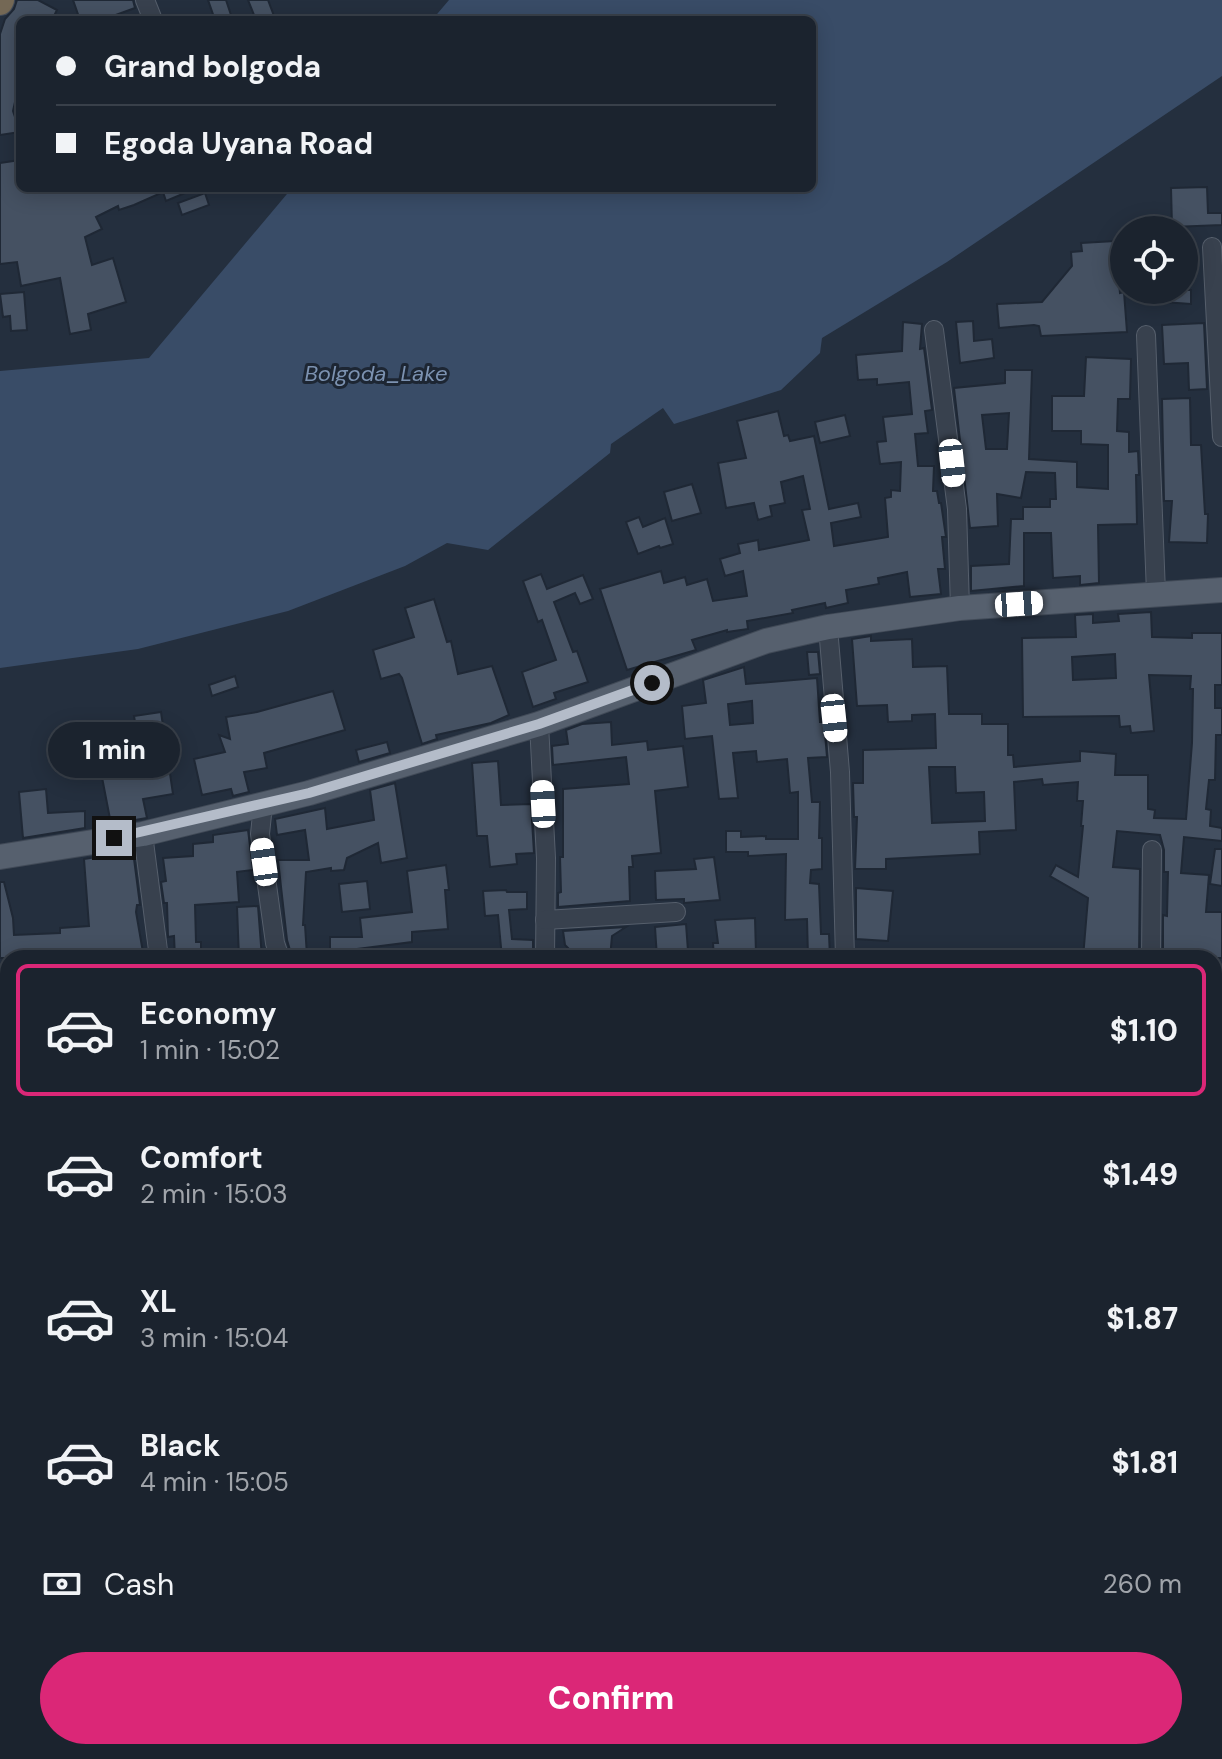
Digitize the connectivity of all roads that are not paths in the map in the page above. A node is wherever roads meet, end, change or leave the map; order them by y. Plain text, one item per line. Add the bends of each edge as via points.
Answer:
1 (1212, 247) dead end
2 (934, 330) dead end
3 (1146, 335) dead end
4 (1222, 437) edge
5 (1222, 590) edge
6 (1156, 593) junction
7 (960, 608) junction
8 (828, 627) junction
9 (539, 724) junction
10 (263, 805) junction
11 (143, 834) junction
12 (1152, 850) dead end
13 (0, 857) edge
14 (676, 912) dead end
15 (545, 920) junction
16 (158, 950) edge
17 (277, 950) edge
18 (545, 950) edge
19 (845, 950) edge
20 (1151, 950) edge

1 - 4 street
2 - 7 street via 957,509
3 - 6 street
5 - 6 main road
6 - 7 main road
7 - 8 main road
8 - 9 main road via 766,641
8 - 19 street via 840,772
9 - 10 main road
9 - 15 street
10 - 11 main road
10 - 17 street via 260,834
11 - 13 main road
11 - 16 street
12 - 20 street
14 - 15 street
15 - 18 street

